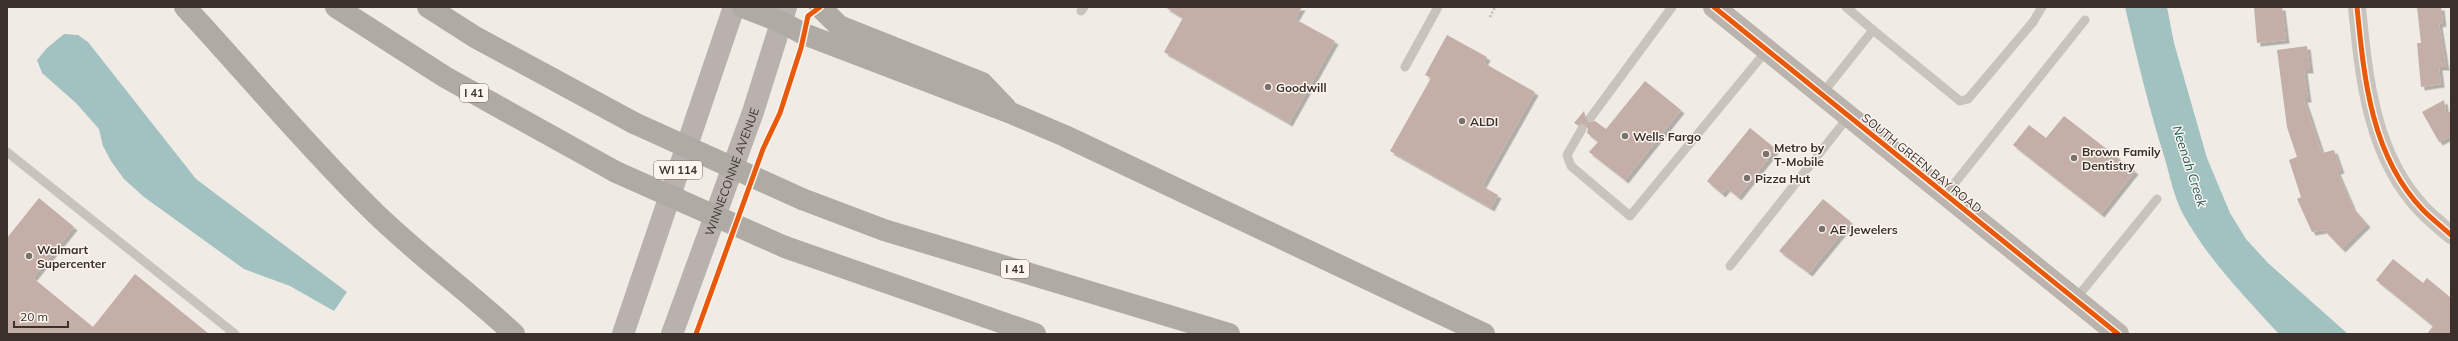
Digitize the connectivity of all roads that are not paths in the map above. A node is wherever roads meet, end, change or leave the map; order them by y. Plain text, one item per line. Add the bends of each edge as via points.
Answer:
1 (185, 7) edge
2 (336, 7) edge
3 (428, 7) edge
4 (734, 7) edge
5 (743, 7) edge
6 (820, 7) edge
7 (1438, 7) edge
8 (1672, 7) edge
9 (1846, 7) edge
10 (2042, 7) edge
11 (2357, 7) edge
12 (1723, 10) edge
13 (784, 14) edge
14 (2085, 20) dead end
15 (1873, 30) junction
16 (1767, 50) junction
17 (1405, 67) dead end
18 (1822, 94) junction
19 (1011, 113) junction
20 (1849, 116) junction
21 (1591, 117) dead end
22 (1582, 129) dead end
23 (7, 152) edge
24 (1945, 195) junction
25 (2157, 199) dead end
26 (2451, 235) edge
27 (1730, 266) dead end
28 (2075, 300) junction
29 (496, 318) junction
30 (235, 334) edge
31 (514, 334) edge
32 (525, 334) edge
33 (623, 334) edge
34 (672, 334) edge
35 (1035, 334) edge
36 (1229, 334) edge
37 (1484, 334) edge
38 (2118, 334) edge

1 - 29 highway via 296,132 370,209
2 - 35 highway, I 41, bridge via 445,77 616,172 785,247
3 - 36 highway, I 41, bridge via 475,37 634,123 802,199 884,230
4 - 33 main road, WI 114
5 - 13 highway
6 - 19 highway via 839,26 982,83
7 - 17 lane
8 - 21 lane
9 - 15 lane
10 - 15 lane via 1968,99 1960,101
11 - 26 street via 2368,100 2385,149 2400,178 2423,210
12 - 16 main road, SOUTH GREEN BAY ROAD
13 - 19 highway via 804,34
13 - 34 main road, WINNECONNE AVENUE via 753,112
14 - 24 lane
15 - 18 lane
16 - 18 main road, SOUTH GREEN BAY ROAD
16 - 22 lane via 1630,216 1571,166 1567,156
18 - 20 main road, SOUTH GREEN BAY ROAD
19 - 37 highway
20 - 24 main road, SOUTH GREEN BAY ROAD
20 - 27 lane
23 - 30 lane
24 - 28 main road, SOUTH GREEN BAY ROAD
25 - 28 lane
28 - 38 main road, SOUTH GREEN BAY ROAD
29 - 31 highway
29 - 32 highway

